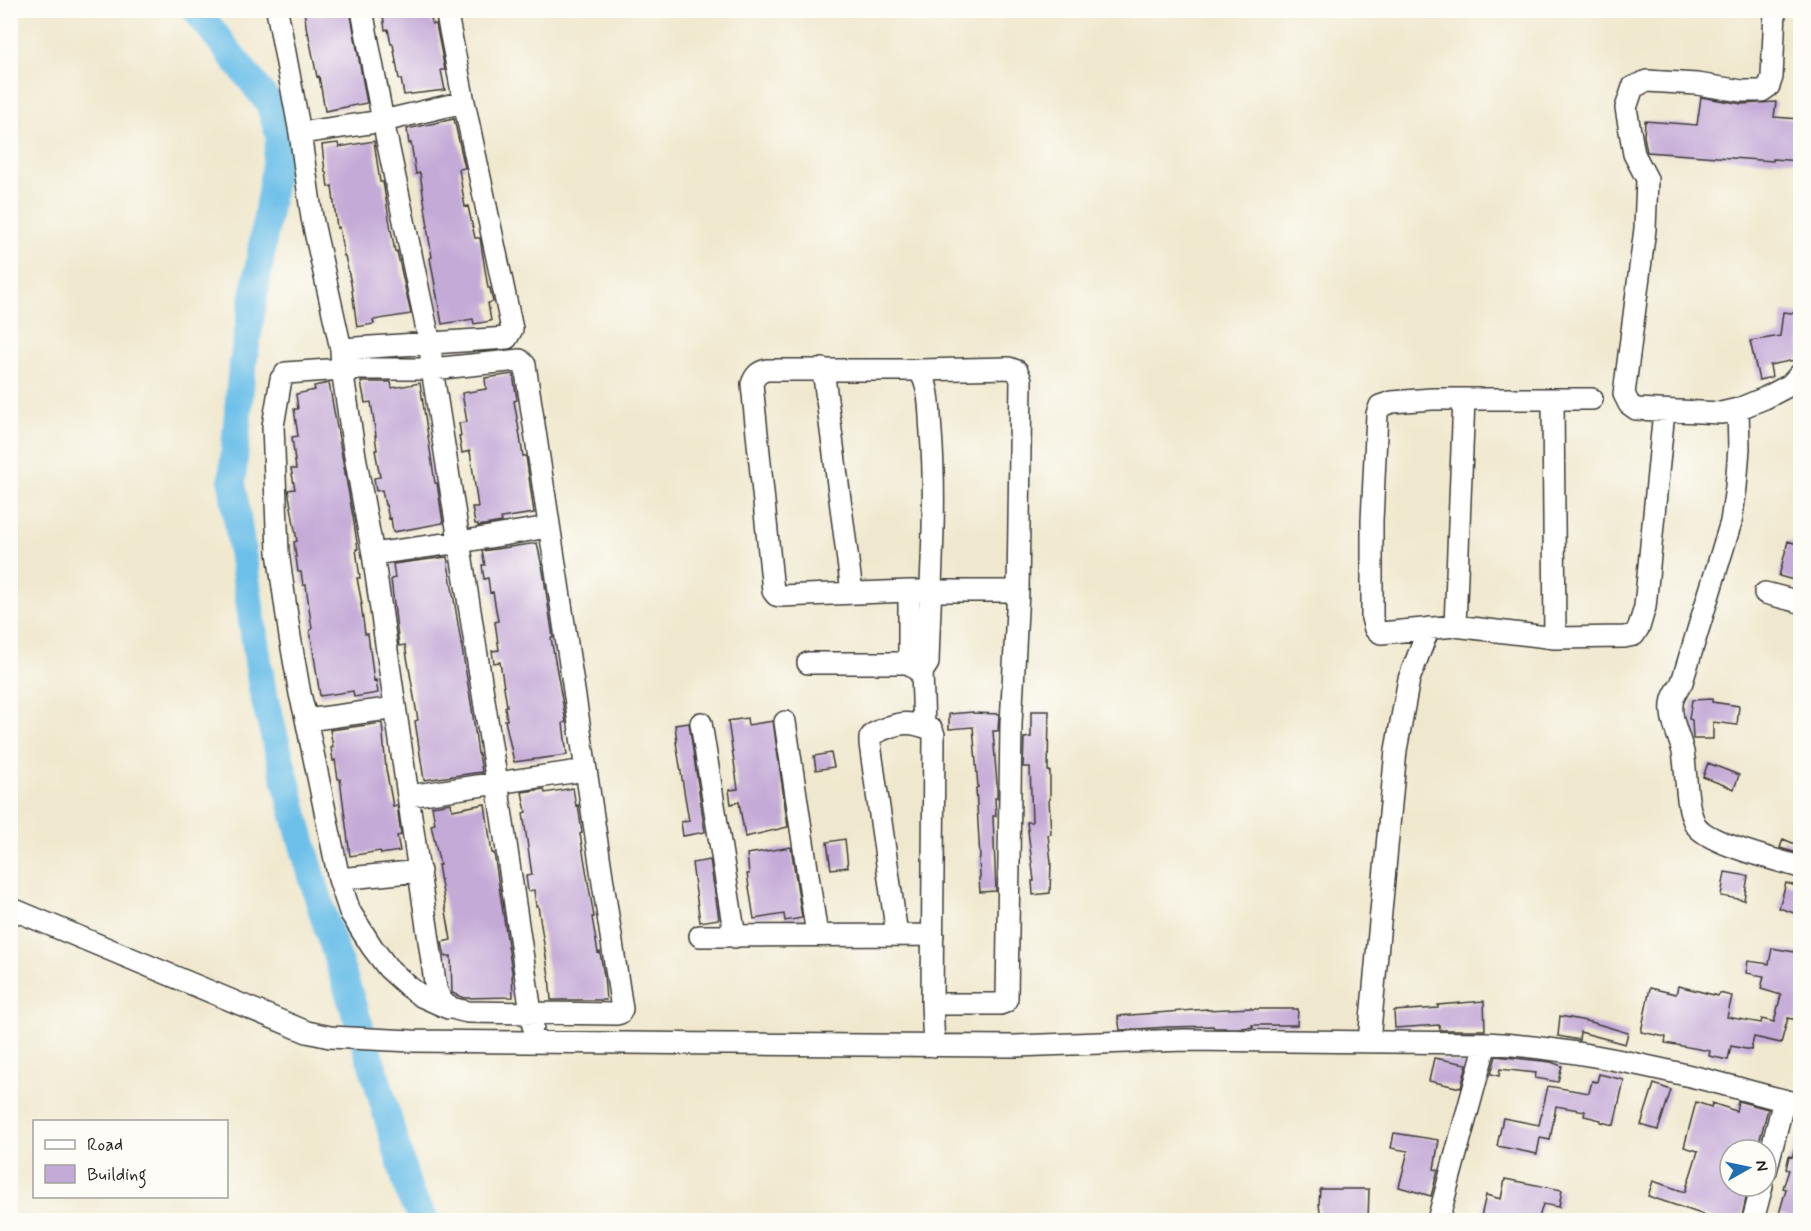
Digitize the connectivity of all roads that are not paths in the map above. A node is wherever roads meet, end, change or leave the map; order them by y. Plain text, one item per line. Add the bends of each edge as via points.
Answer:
1 (277, 10) edge
2 (362, 10) edge
3 (446, 10) edge
4 (1775, 10) edge
5 (464, 102) junction
6 (383, 121) junction
7 (300, 133) junction
8 (430, 344) junction
9 (342, 359) junction
10 (432, 369) junction
11 (823, 369) junction
12 (918, 370) junction
13 (1800, 374) edge
14 (1464, 399) junction
15 (1592, 399) dead end
16 (1553, 400) junction
17 (1738, 409) junction
18 (1664, 411) junction
19 (548, 526) junction
20 (460, 542) junction
21 (373, 554) junction
22 (909, 591) junction
23 (931, 591) junction
24 (1018, 591) junction
25 (852, 592) junction
26 (1766, 593) dead end
27 (1800, 602) edge
28 (1455, 626) junction
29 (1429, 627) junction
30 (1555, 638) junction
31 (808, 663) dead end
32 (915, 668) junction
33 (395, 708) junction
34 (307, 720) junction
35 (785, 722) dead end
36 (701, 723) dead end
37 (924, 726) junction
38 (586, 770) junction
39 (497, 783) junction
40 (409, 795) junction
41 (1800, 867) edge
42 (420, 871) junction
43 (339, 879) junction
44 (10, 908) edge
45 (817, 935) junction
46 (933, 935) junction
47 (700, 936) dead end
48 (897, 936) junction
49 (735, 937) junction
50 (932, 1004) junction
51 (448, 1008) junction
52 (531, 1012) junction
53 (535, 1041) junction
54 (1369, 1041) junction
55 (1486, 1043) junction
56 (934, 1046) junction
57 (1792, 1102) edge
58 (1778, 1139) edge
59 (1759, 1198) edge
60 (1438, 1221) edge
61 (1753, 1221) edge

1 - 7 street
2 - 6 street
3 - 5 street
4 - 18 street via 1769,86 1743,91 1647,81 1633,87 1626,108 1634,154 1647,179 1647,202 1624,394 1636,409
5 - 6 street
5 - 8 street via 512,329 507,338
6 - 7 street
6 - 8 street
7 - 9 street via 312,218
8 - 9 street
8 - 10 street
9 - 10 street
9 - 21 street
9 - 34 street via 283,375 273,426 278,552
10 - 19 street via 523,362
10 - 20 street
11 - 12 street
11 - 25 street
11 - 25 street via 761,371 752,384 773,591 780,596
12 - 23 street via 927,385 933,457
12 - 24 street via 1009,368 1021,380
13 - 17 street via 1790,385
14 - 16 street
14 - 28 street
14 - 29 street via 1392,402 1380,406 1377,414 1372,618 1375,629 1381,633
15 - 16 street
16 - 30 street
17 - 18 street via 1721,413
17 - 41 street via 1731,522 1672,708 1696,826 1717,841
18 - 30 street via 1639,627 1634,634 1624,637
19 - 20 street
19 - 38 street
20 - 21 street
20 - 39 street
21 - 33 street
22 - 23 street
22 - 25 street
22 - 32 street
23 - 24 street
23 - 32 street via 928,663
24 - 50 street via 1011,724 1006,998 1000,1004
26 - 27 street
28 - 29 street
28 - 30 street
29 - 54 street via 1409,679 1396,750
31 - 32 street
32 - 37 street
33 - 34 street
33 - 40 street
34 - 43 street
35 - 45 street
36 - 49 street
37 - 46 street via 932,730 934,745
37 - 48 street via 893,724 870,738
38 - 39 street
38 - 52 street via 622,1009 616,1014
39 - 40 street
39 - 52 street
40 - 42 street
42 - 43 street
42 - 51 street via 436,989
43 - 51 street via 350,912 388,968 421,996
44 - 53 street via 308,1032 412,1041
45 - 48 street
45 - 49 street
46 - 48 street
46 - 50 street
47 - 49 street
50 - 56 street
51 - 52 street via 468,1012
52 - 53 street
53 - 56 street
54 - 55 street
54 - 56 street via 1185,1040
55 - 57 street via 1607,1059
55 - 60 street
57 - 58 street
59 - 61 street

